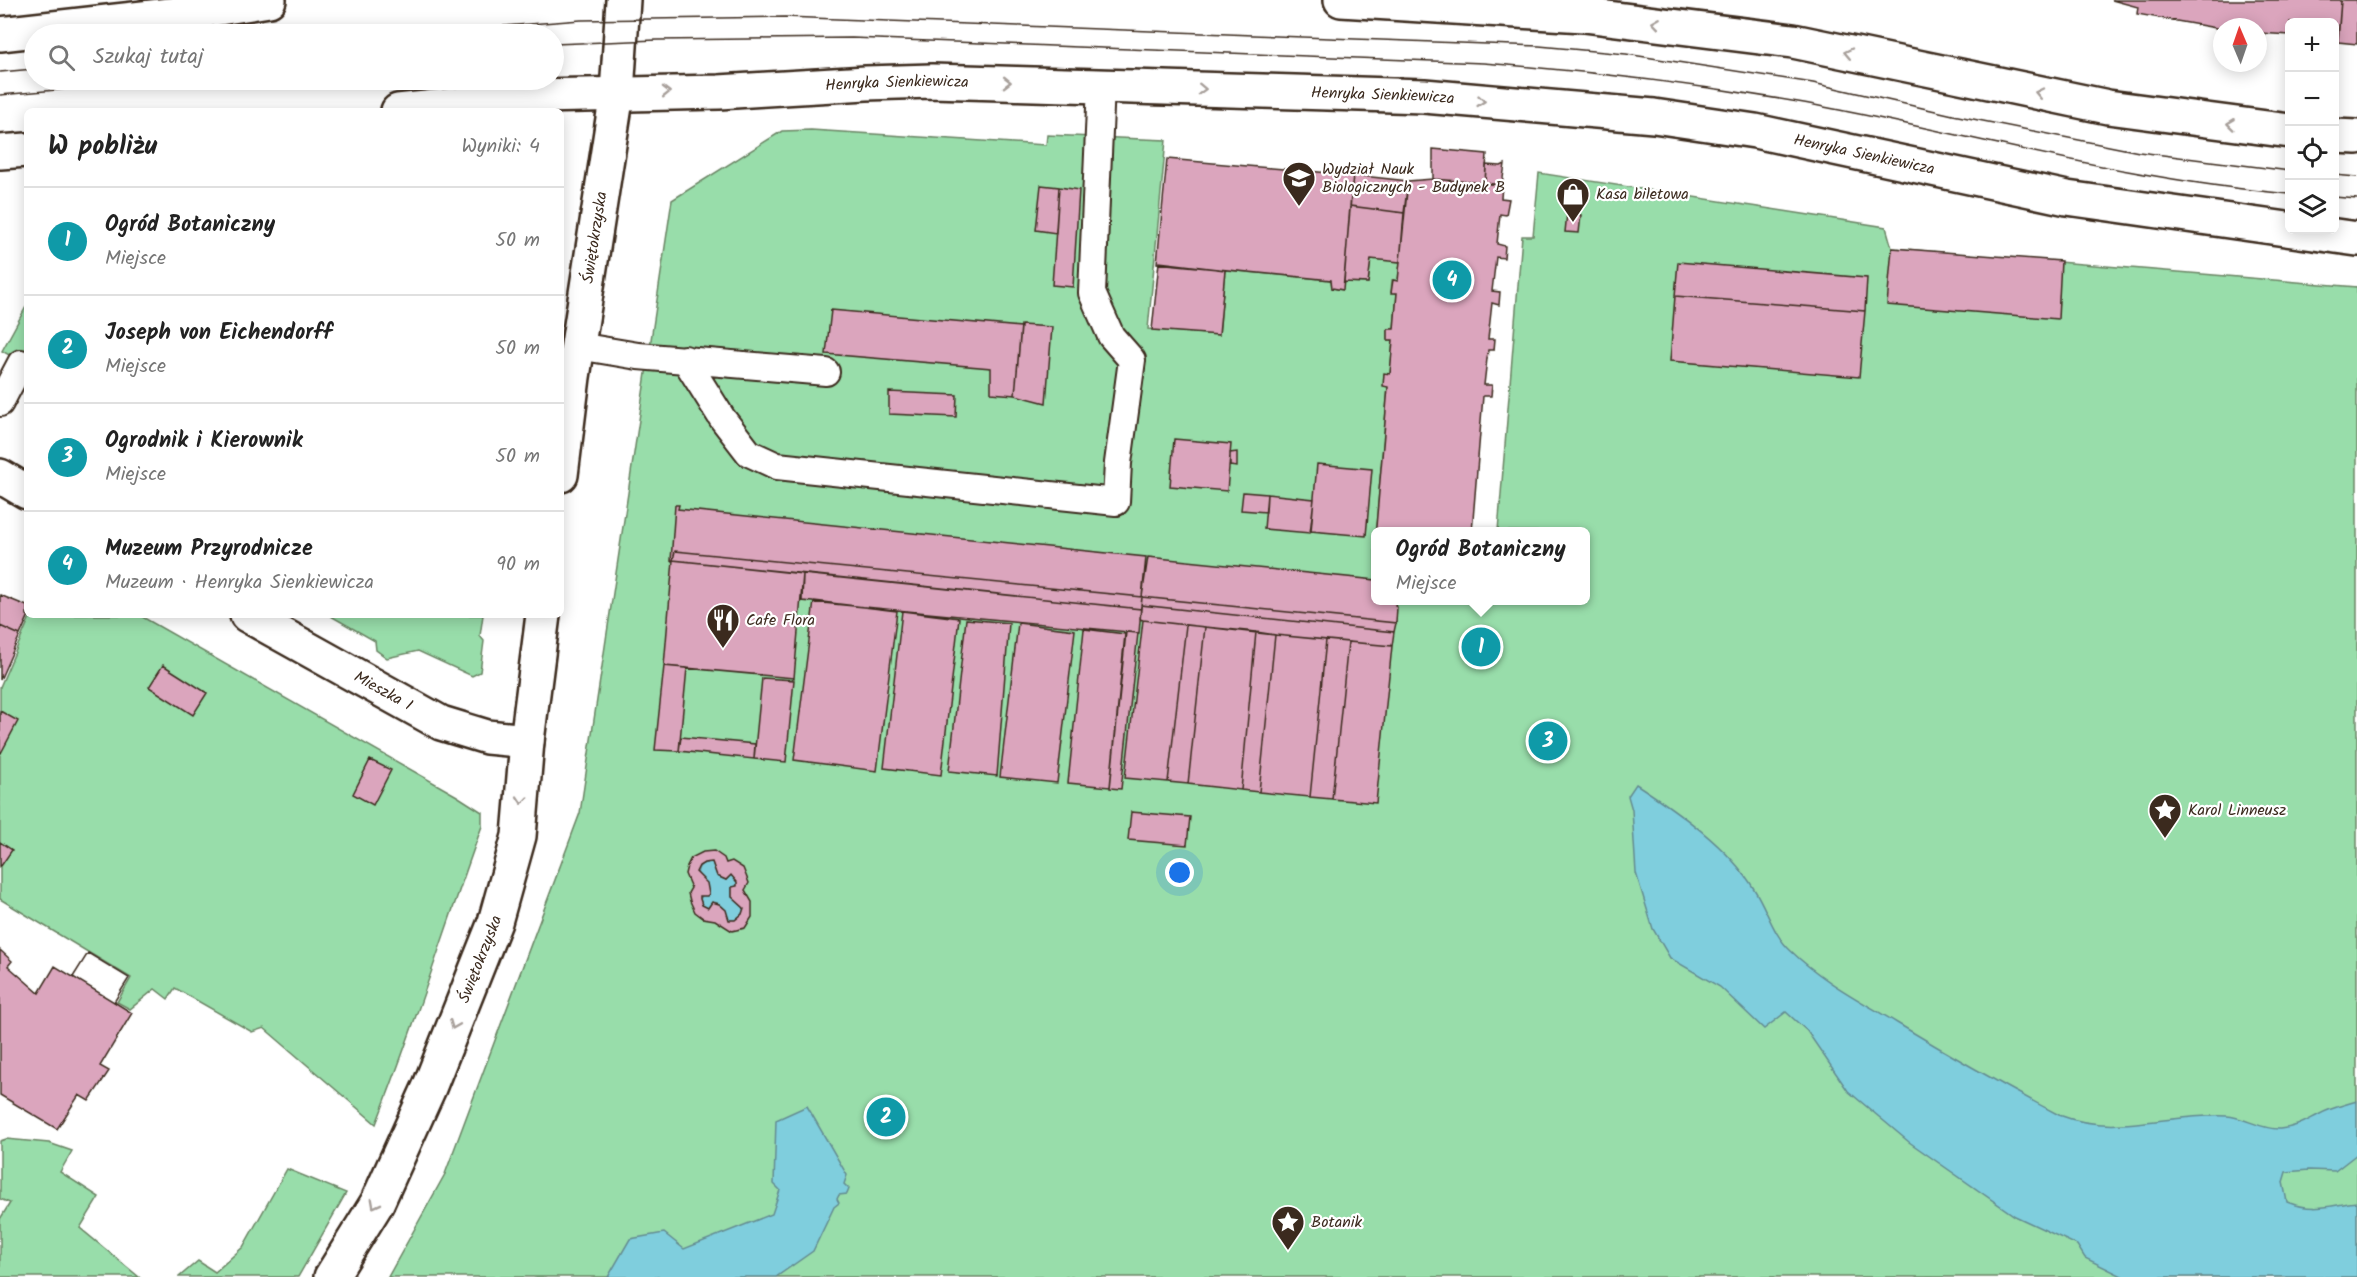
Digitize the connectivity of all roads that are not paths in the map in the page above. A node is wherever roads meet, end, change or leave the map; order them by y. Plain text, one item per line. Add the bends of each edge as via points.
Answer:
1 (269, 0) edge
2 (623, 0) edge
3 (1341, 0) edge
4 (187, 7) edge
5 (1584, 8) edge
6 (69, 24) edge
7 (24, 31) edge
8 (0, 34) edge
9 (1101, 86) junction
10 (617, 93) junction
11 (426, 108) edge
12 (2285, 130) edge
13 (2339, 136) edge
14 (2357, 137) edge
15 (24, 150) edge
16 (0, 152) edge
17 (2357, 239) edge
18 (578, 346) junction
19 (685, 359) junction
20 (21, 363) dead end
21 (826, 372) dead end
22 (0, 403) edge
23 (564, 452) edge
24 (0, 476) edge
25 (24, 490) edge
26 (252, 618) edge
27 (543, 618) edge
28 (527, 741) junction
29 (331, 1277) edge

1 - 4 street
2 - 10 street, Świętokrzyska
3 - 5 street
4 - 6 street
12 -> 5 street via 2108,107 1793,41
7 - 8 street
10 -> 9 street, Henryka Sienkiewicza via 932,81
9 -> 17 street, Henryka Sienkiewicza via 1424,96 1654,116 1755,131 2067,198
9 - 19 lane via 1092,293 1111,336 1132,360 1116,502 777,466 749,453
10 - 11 street, Henryka Sienkiewicza via 540,96
10 - 18 street, Świętokrzyska
13 - 14 street
15 - 16 street
18 - 19 lane
18 - 23 street, Świętokrzyska
19 - 21 lane
20 - 22 lane
24 - 25 street
26 - 28 street, Mieszka I via 441,723 487,737
27 - 28 street, Świętokrzyska
28 -> 29 street, Świętokrzyska via 519,836 495,922 429,1088 377,1203

